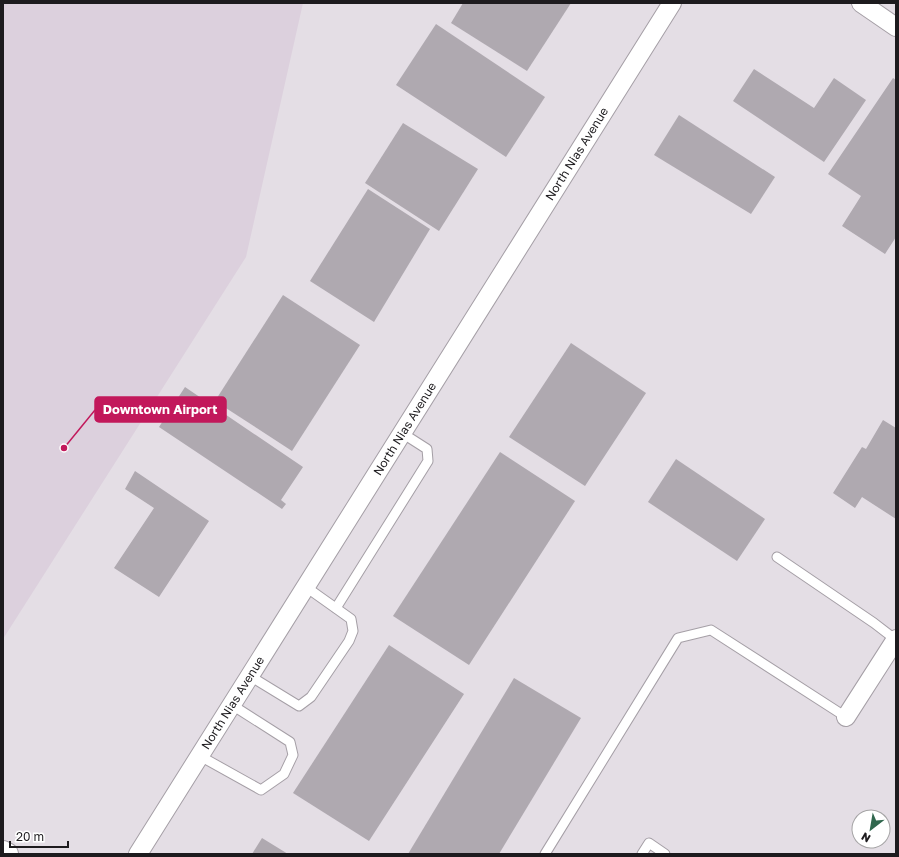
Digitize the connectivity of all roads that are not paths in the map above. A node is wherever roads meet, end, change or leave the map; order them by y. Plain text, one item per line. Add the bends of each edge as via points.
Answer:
1 (672, 3) edge
2 (861, 3) edge
3 (896, 27) edge
4 (402, 433) junction
5 (776, 557) dead end
6 (306, 587) junction
7 (336, 608) junction
8 (896, 640) edge
9 (250, 676) junction
10 (232, 705) junction
11 (846, 717) joint
12 (200, 756) junction
13 (3, 852) edge
14 (7, 854) edge
15 (138, 854) edge
16 (545, 854) edge
17 (642, 854) edge
18 (665, 854) edge

1 - 4 street, North Nias Avenue
2 - 3 street
4 - 6 street, North Nias Avenue
4 - 7 lane via 427,449 428,461
5 - 8 lane
6 - 7 lane
6 - 9 street, North Nias Avenue
7 - 9 lane via 351,619 353,632 311,697 299,706
8 - 11 street
9 - 10 street, North Nias Avenue
10 - 12 street, North Nias Avenue
10 - 12 lane via 290,742 293,755 284,774 261,790
11 - 16 lane via 711,630 678,638
12 - 15 street, North Nias Avenue
13 - 14 main road
17 - 18 lane via 649,843

